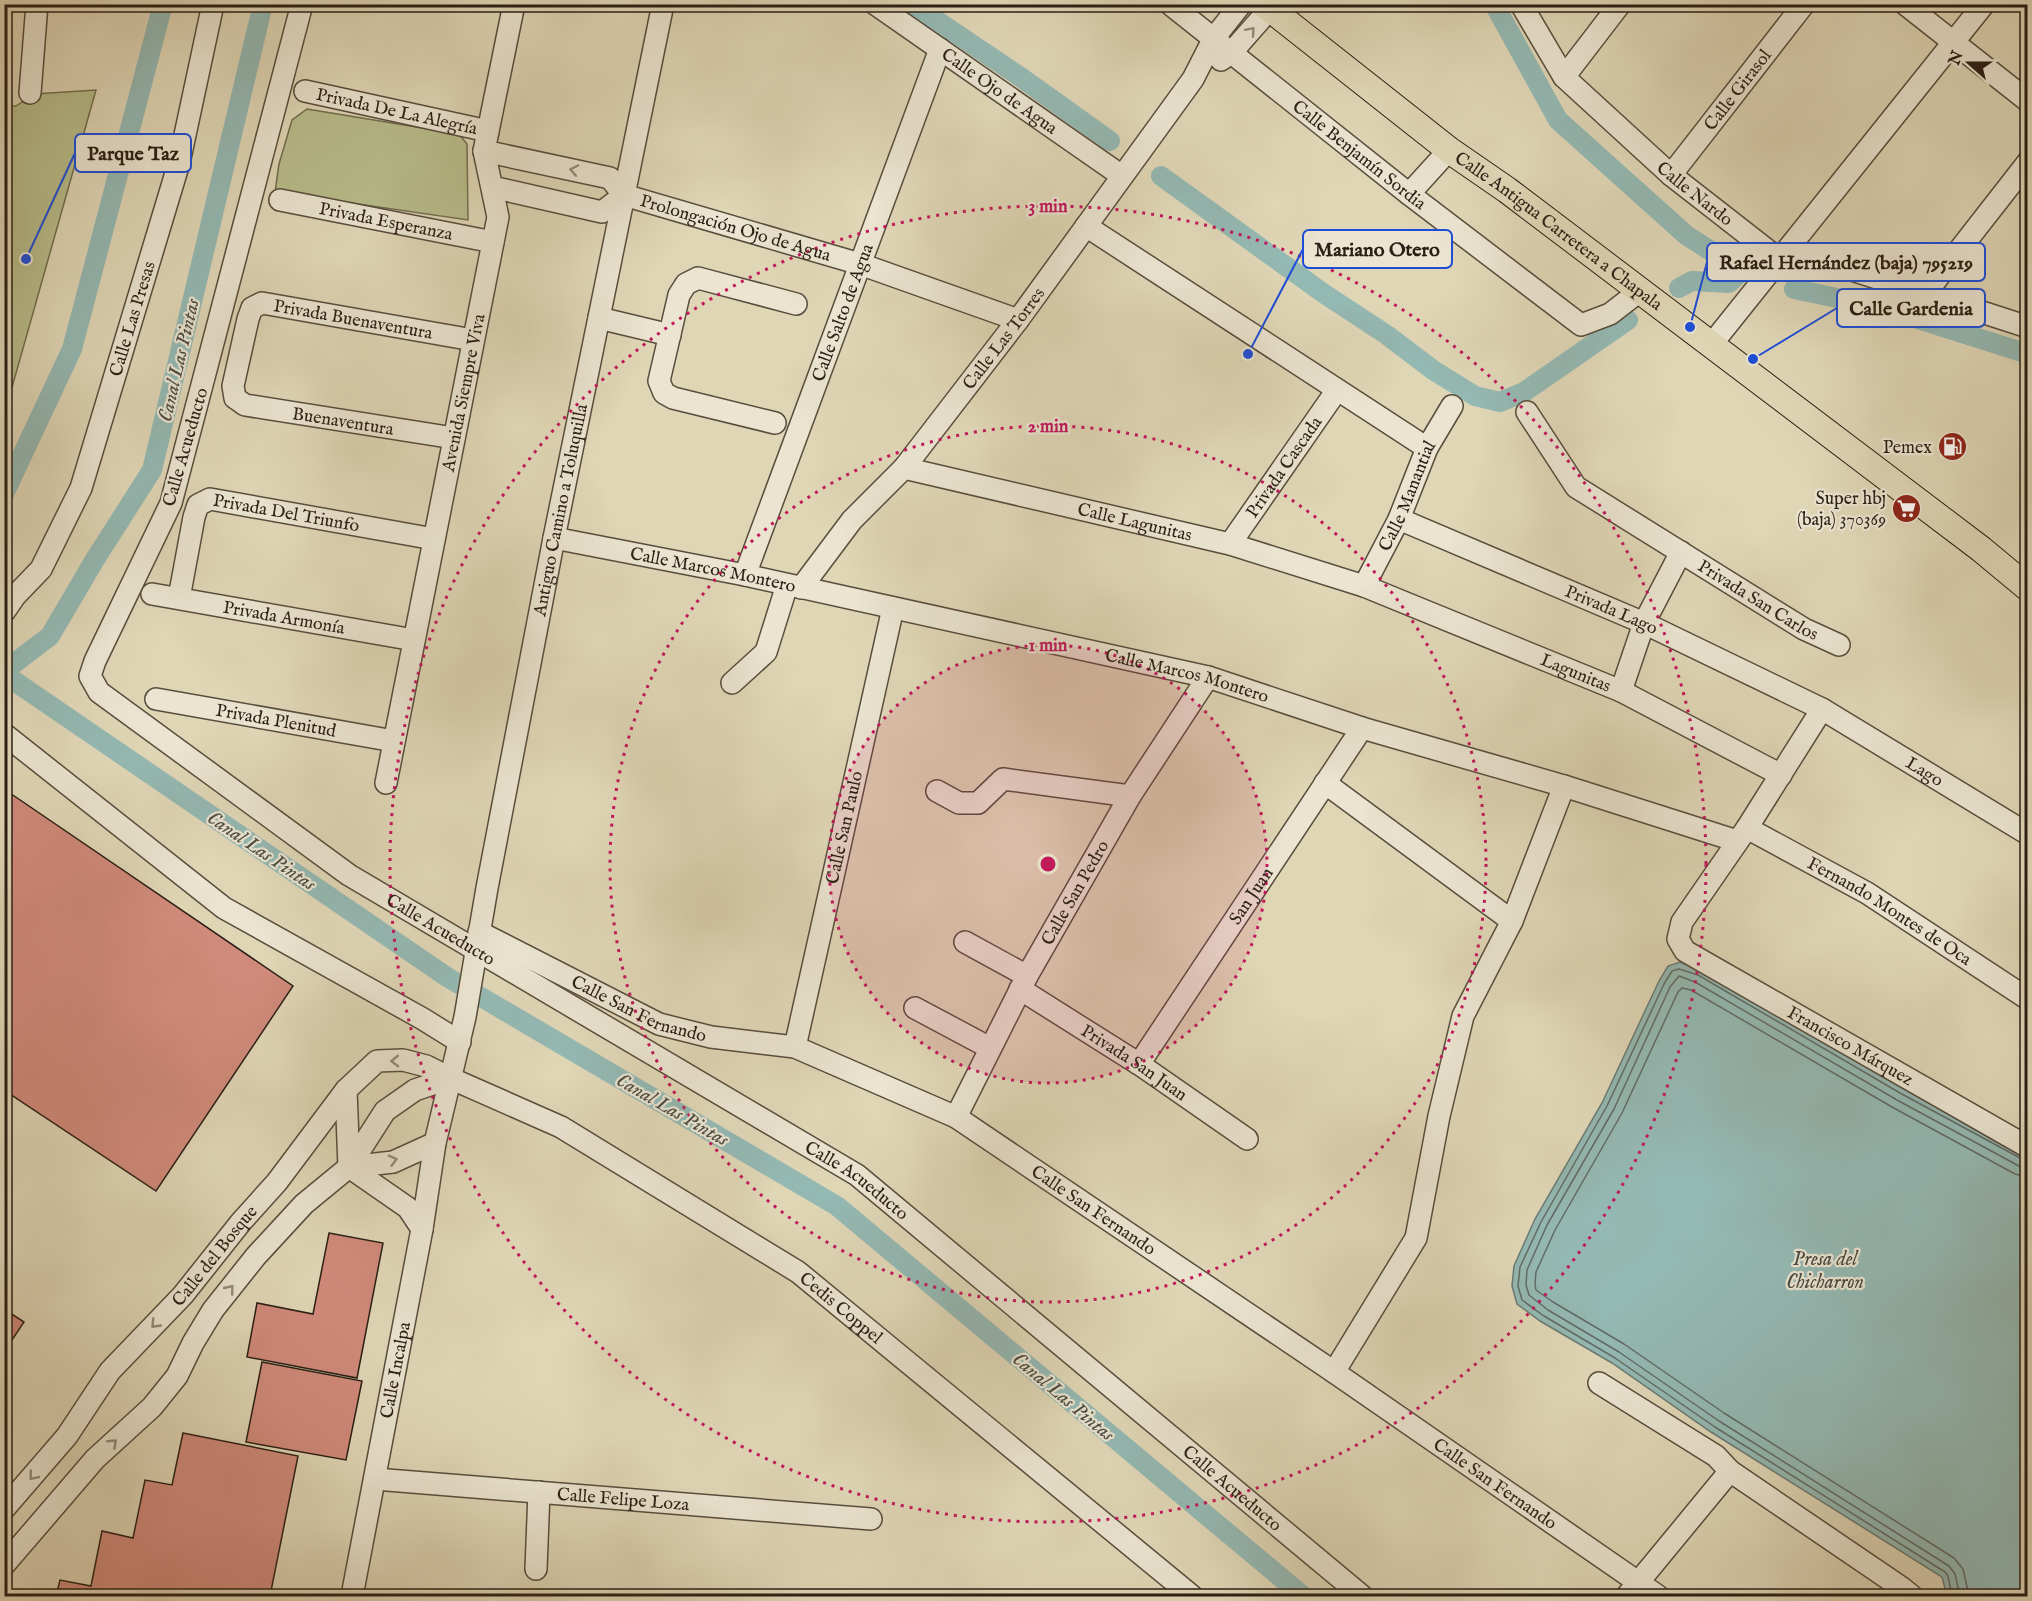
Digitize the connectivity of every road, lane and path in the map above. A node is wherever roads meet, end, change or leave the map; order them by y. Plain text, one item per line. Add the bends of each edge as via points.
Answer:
1 (37, 4) edge
2 (213, 4) edge
3 (302, 4) edge
4 (514, 4) edge
5 (663, 4) edge
6 (875, 4) edge
7 (1170, 4) edge
8 (1241, 4) edge
9 (1521, 4) edge
10 (1620, 4) edge
11 (1804, 4) edge
12 (1905, 4) edge
13 (1984, 4) edge
14 (1269, 6) edge
15 (1214, 38) junction
16 (1954, 42) junction
17 (940, 48) junction
18 (1231, 53) junction
19 (1564, 77) junction
20 (1193, 79) junction
21 (305, 91) dead end
22 (30, 93) dead end
23 (2028, 101) edge
24 (486, 141) junction
25 (1449, 150) junction
26 (2028, 162) edge
27 (1671, 175) junction
28 (1122, 176) junction
29 (492, 187) junction
30 (1409, 194) junction
31 (624, 195) junction
32 (280, 200) dead end
33 (1086, 225) junction
34 (493, 242) junction
35 (1780, 260) junction
36 (860, 264) junction
37 (1641, 290) junction
38 (1925, 294) junction
39 (796, 304) dead end
40 (599, 318) junction
41 (1018, 320) junction
42 (2028, 327) edge
43 (670, 335) junction
44 (473, 340) junction
45 (1711, 345) junction
46 (1337, 390) junction
47 (235, 398) joint
48 (1452, 406) dead end
49 (1527, 412) dead end
50 (775, 423) dead end
51 (454, 438) junction
52 (1427, 448) junction
53 (904, 468) junction
54 (1398, 519) junction
55 (554, 538) junction
56 (434, 539) junction
57 (1230, 544) junction
58 (1682, 552) junction
59 (745, 575) junction
60 (794, 586) junction
61 (1364, 586) junction
62 (2028, 588) edge
63 (152, 594) dead end
64 (178, 598) junction
65 (8, 599) edge
66 (893, 608) junction
67 (1644, 623) junction
68 (414, 640) junction
69 (1839, 645) dead end
70 (1208, 677) junction
71 (732, 683) dead end
72 (1621, 691) junction
73 (156, 699) dead end
74 (1822, 709) junction
75 (1362, 728) junction
76 (4, 734) edge
77 (394, 741) junction
78 (1781, 775) junction
79 (386, 783) dead end
80 (1325, 783) junction
81 (1564, 786) junction
82 (937, 790) dead end
83 (1130, 796) junction
84 (2028, 834) edge
85 (1742, 835) junction
86 (1512, 921) junction
87 (478, 941) junction
88 (965, 942) dead end
89 (1024, 982) junction
90 (2028, 999) edge
91 (915, 1008) dead end
92 (460, 1042) junction
93 (795, 1047) junction
94 (990, 1048) junction
95 (1139, 1064) junction
96 (450, 1078) junction
97 (346, 1090) junction
98 (956, 1117) junction
99 (1246, 1139) dead end
100 (435, 1143) junction
101 (2028, 1146) edge
102 (349, 1167) junction
103 (422, 1229) junction
104 (1334, 1372) junction
105 (1599, 1383) dead end
106 (1730, 1471) junction
107 (375, 1479) junction
108 (539, 1492) junction
109 (4, 1509) edge
110 (871, 1519) dead end
111 (4, 1565) edge
112 (536, 1569) dead end
113 (1632, 1590) edge
114 (352, 1596) edge
115 (1192, 1596) edge
116 (1362, 1596) edge
117 (1658, 1596) edge
118 (1912, 1596) edge

1 - 22 street
2 - 65 street, Calle Las Presas via 179,164 81,488 40,569
3 - 87 street, Calle Acueducto via 171,503 90,676 99,692 349,875
4 - 24 street, Avenida Siempre Viva
5 - 31 street, Antiguo Camino a Toluquilla
6 - 17 street, Calle Ojo de Agua
7 - 15 street, Calle Benjamín Sordia
8 - 15 street, Calle Las Torres
9 - 19 street, Calle Nardo
10 - 19 street
11 - 27 street, Calle Girasol
12 - 16 street
13 - 16 street
18 -> 14 street, Calle Las Torres
14 - 25 main road, Calle Antigua Carretera a Chapala
15 - 18 street, Calle Benjamín Sordia
15 - 20 street, Calle Las Torres
16 - 23 street
16 - 35 street
17 - 28 street, Calle Ojo de Agua
17 - 36 street, Calle Salto de Agua
18 - 20 street, Calle Las Torres
18 - 30 street, Calle Benjamín Sordia
19 - 27 street, Calle Nardo
20 - 28 street, Calle Las Torres
21 - 24 street, Privada De La Alegría
24 - 29 street, Avenida Siempre Viva
31 -> 24 street, Prolongación Ojo de Agua via 610,178
25 - 30 street
25 - 37 main road, Calle Antigua Carretera a Chapala
26 - 38 street
27 - 35 street, Calle Nardo
28 - 33 street, Calle Las Torres
29 - 31 street, Prolongación Ojo de Agua via 602,212
29 - 34 street, Avenida Siempre Viva via 498,217
30 - 37 street, Calle Benjamín Sordia via 1581,325 1610,314
31 - 36 street, Prolongación Ojo de Agua
31 - 40 street, Antiguo Camino a Toluquilla
32 - 34 street, Privada Esperanza
33 - 41 street, Calle Las Torres
33 - 46 street
34 - 44 street, Avenida Siempre Viva
35 - 38 street via 1846,268
35 - 45 street
36 - 41 street, Prolongación Ojo de Agua
36 - 59 street, Calle Salto de Agua
37 - 45 main road, Calle Antigua Carretera a Chapala
38 - 42 street
39 - 43 street via 698,278 686,284 679,295
40 - 43 street
40 - 55 street, Antiguo Camino a Toluquilla
41 - 53 street, Calle Las Torres
43 - 50 street via 659,381 664,393
44 - 47 street, Privada Buenaventura via 262,303 252,308 248,319 233,386
44 - 51 street, Avenida Siempre Viva
45 - 62 main road, Calle Antigua Carretera a Chapala
46 - 52 street
46 - 57 street, Privada Cascada
47 - 51 street, Buenaventura via 245,405
48 - 52 street, Calle Manantial
49 - 58 street, Privada San Carlos via 1576,487
51 - 56 street, Avenida Siempre Viva
52 - 54 street, Calle Manantial
53 - 57 street, Calle Lagunitas
53 - 60 street, Calle Las Torres
54 - 61 street, Calle Manantial
54 - 67 street, Privada Lago
55 - 59 street, Calle Marcos Montero
55 - 87 street, Antiguo Camino a Toluquilla
56 - 64 street, Privada Del Triunfo via 210,500 198,505 194,517
56 - 68 street, Avenida Siempre Viva
57 - 61 street, Calle Lagunitas
58 - 67 street, Privada San Carlos
58 - 69 street, Privada San Carlos via 1804,629
59 - 60 street, Calle Marcos Montero
60 - 66 street, Calle Marcos Montero
60 - 71 street, Calle Las Torres via 766,652
61 - 72 street, Lagunitas
63 - 64 street, Privada Armonía
64 - 68 street, Privada Armonía
66 - 70 street, Calle Marcos Montero
66 - 93 street, Calle San Paulo
67 - 72 street, Privada San Carlos
67 - 74 street, Privada Lago
68 - 77 street, Avenida Siempre Viva
70 - 75 street, Calle Marcos Montero
70 - 83 street, Calle San Pedro
72 - 78 street, Lagunitas
73 - 77 street, Privada Plenitud
74 - 78 street
74 - 84 street, Lago
75 - 80 street, San Juan
75 - 81 street, Calle Marcos Montero
76 - 92 street via 224,908
77 - 79 street, Avenida Siempre Viva
78 - 85 street
80 - 86 street
80 - 95 street, San Juan
81 - 85 street, Calle Marcos Montero
81 - 86 street
82 - 83 street via 959,803 978,803 1003,779
83 - 89 street, Calle San Pedro
85 - 90 street, Fernando Montes de Oca via 1867,893
85 - 101 street, Francisco Márquez via 1682,922 1678,939 1685,951
86 - 104 street via 1463,1016 1416,1238
87 - 92 street, Antiguo Camino a Toluquilla
87 - 93 street, Calle San Fernando via 659,1024 711,1037
87 - 116 street, Calle Acueducto via 856,1175
88 - 89 street, Privada San Juan
89 - 94 street, Calle San Pedro
89 - 95 street, Privada San Juan
91 - 94 street
92 - 96 street
93 - 98 street, Calle San Fernando
94 - 98 street, Calle San Pedro
95 - 99 street, Privada San Juan
96 -> 97 street, Calle del Bosque via 403,1060 378,1061
96 - 100 street, Calle Incalpa
96 - 102 street, Calle del Bosque via 415,1090 385,1111
96 - 115 street, Cedis Coppel via 561,1127 798,1272
97 - 102 street
97 -> 109 street, Calle del Bosque via 277,1182 183,1295 110,1371 67,1436
98 - 104 street, Calle San Fernando
102 -> 100 street via 393,1162
100 - 103 street, Calle Incalpa
102 - 103 street via 408,1208
111 -> 102 street, Calle del Bosque via 95,1459 152,1407 177,1376 213,1310 256,1256 304,1204
103 - 107 street, Calle Incalpa
104 - 113 street, Calle San Fernando
105 - 106 street via 1716,1456
106 - 113 street
106 - 118 street
107 - 108 street, Calle Felipe Loza
107 - 114 street, Calle Incalpa
108 - 110 street, Calle Felipe Loza
108 - 112 street
113 - 117 street, Calle San Fernando

